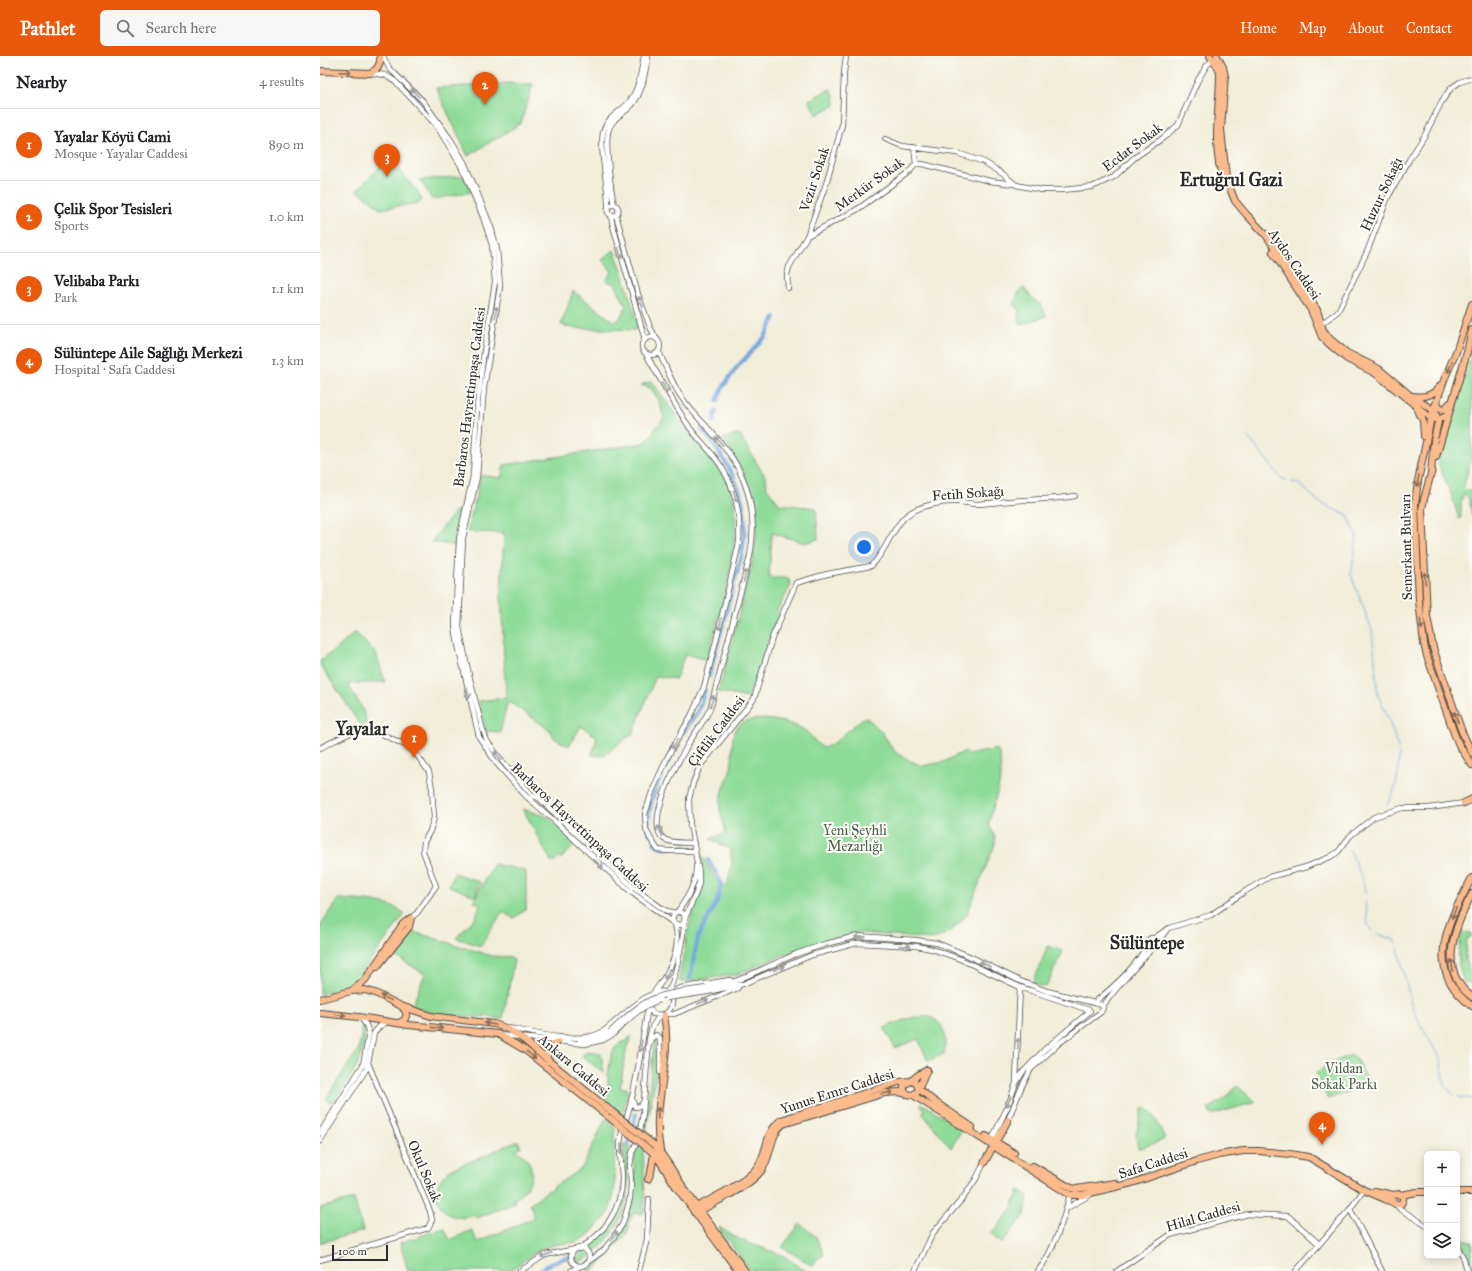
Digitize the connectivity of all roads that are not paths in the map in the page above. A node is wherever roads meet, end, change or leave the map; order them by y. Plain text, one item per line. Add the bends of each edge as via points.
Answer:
1 (380, 56) edge
2 (383, 56) edge
3 (644, 56) edge
4 (648, 56) edge
5 (846, 56) edge
6 (1214, 57) edge
7 (320, 71) edge
8 (370, 73) junction
9 (1472, 78) edge
10 (639, 88) junction
11 (626, 107) junction
12 (613, 116) junction
13 (613, 122) junction
14 (885, 139) dead end
15 (605, 144) junction
16 (914, 147) junction
17 (916, 164) junction
18 (1016, 185) junction
19 (614, 205) junction
20 (608, 208) junction
21 (614, 215) junction
22 (489, 228) junction
23 (807, 236) junction
24 (788, 288) dead end
25 (1472, 304) edge
26 (1320, 326) junction
27 (1472, 331) edge
28 (656, 338) junction
29 (645, 340) junction
30 (1471, 342) edge
31 (1470, 350) edge
32 (659, 352) junction
33 (1456, 352) junction
34 (646, 354) junction
35 (1444, 380) junction
36 (1411, 396) junction
37 (1437, 400) junction
38 (1452, 401) junction
39 (1414, 404) junction
40 (1434, 409) junction
41 (1449, 411) junction
42 (1431, 418) junction
43 (1438, 419) junction
44 (1424, 442) junction
45 (1431, 472) junction
46 (1075, 496) dead end
47 (796, 583) joint
48 (320, 748) edge
49 (1472, 753) edge
50 (1472, 765) edge
51 (1472, 799) edge
52 (1464, 803) junction
53 (1472, 804) edge
54 (694, 843) junction
55 (695, 850) junction
56 (1472, 878) edge
57 (1472, 894) edge
58 (676, 912) junction
59 (411, 918) junction
60 (685, 919) junction
61 (675, 924) junction
62 (1169, 928) junction
63 (1154, 938) junction
64 (1157, 944) junction
65 (1146, 946) junction
66 (1152, 948) junction
67 (961, 953) junction
68 (960, 959) junction
69 (741, 978) junction
70 (743, 984) junction
71 (1020, 987) junction
72 (706, 990) junction
73 (351, 991) junction
74 (370, 991) junction
75 (667, 993) junction
76 (652, 994) junction
77 (1472, 997) edge
78 (321, 999) edge
79 (1094, 1003) junction
80 (401, 1006) junction
81 (1103, 1006) junction
82 (1472, 1006) edge
83 (648, 1008) junction
84 (1090, 1010) junction
85 (320, 1013) edge
86 (664, 1015) junction
87 (1096, 1015) junction
88 (359, 1017) junction
89 (389, 1022) junction
90 (398, 1023) junction
91 (519, 1033) junction
92 (611, 1033) junction
93 (498, 1034) junction
94 (558, 1042) junction
95 (649, 1042) junction
96 (548, 1061) junction
97 (366, 1062) junction
98 (1018, 1063) junction
99 (1028, 1065) junction
100 (660, 1072) dead end
101 (910, 1081) junction
102 (1016, 1083) junction
103 (919, 1088) junction
104 (910, 1095) junction
105 (632, 1098) junction
106 (643, 1102) junction
107 (337, 1110) junction
108 (610, 1115) junction
109 (1008, 1120) joint
110 (320, 1133) edge
111 (320, 1141) edge
112 (995, 1143) junction
113 (1243, 1150) junction
114 (655, 1151) junction
115 (1196, 1159) junction
116 (984, 1162) joint
117 (648, 1179) dead end
118 (1364, 1190) junction
119 (1071, 1191) junction
120 (1094, 1192) junction
121 (1424, 1192) edge
122 (1460, 1192) edge
123 (1472, 1192) edge
124 (1393, 1195) junction
125 (1424, 1196) edge
126 (1460, 1196) edge
127 (1472, 1196) edge
128 (648, 1199) dead end
129 (1402, 1199) junction
130 (1394, 1203) junction
131 (1067, 1208) junction
132 (1350, 1208) junction
133 (697, 1210) junction
134 (1410, 1215) junction
135 (1424, 1224) edge
136 (1320, 1244) junction
137 (578, 1249) junction
138 (1460, 1252) edge
139 (320, 1260) edge
140 (586, 1263) junction
141 (581, 1266) junction
142 (520, 1271) edge
143 (570, 1271) edge
144 (639, 1271) edge
145 (738, 1271) edge
146 (746, 1271) edge
147 (915, 1271) edge
148 (1038, 1271) edge
149 (1117, 1271) edge
150 (1296, 1271) edge
151 (1382, 1271) edge
152 (1467, 1271) edge

1 - 8 main road via 380,65
22 -> 2 street, Barbaros Hayrettinpaşa Caddesi via 468,170 447,133 423,101 389,68
3 - 10 street
4 - 10 street
5 - 23 street, Vezir Sokak via 842,125 826,184
6 - 18 street, Ecdat Sokak via 1198,80 1178,125 1134,158 1114,177 1092,187 1062,190 1042,190
6 - 26 main road, Aydos Caddesi via 1220,73 1217,121 1220,172 1234,204 1263,236
7 -> 8 main road
8 - 22 street, Barbaros Hayrettinpaşa Caddesi via 385,75 395,81 436,125 460,164
9 - 26 street, Huzur Sokağı via 1450,88 1434,114 1425,135 1388,197 1367,252 1338,311
10 - 11 street
11 - 12 street
11 - 13 street
12 - 13 street
12 - 15 street via 604,128
13 - 15 street
14 - 16 street, Ecdat Sokak via 902,146
15 - 19 street
15 - 20 street
16 - 17 street
16 - 18 street, Ecdat Sokak via 957,153 984,162
17 - 18 street, Merkür Sokak
17 - 23 street, Merkür Sokak via 909,172 858,209
19 - 20 street
19 - 21 street via 618,209
20 - 21 street via 608,213
28 -> 21 street via 638,294
21 -> 29 street via 612,222
58 -> 22 street, Barbaros Hayrettinpaşa Caddesi via 663,909 634,888 534,796 493,751 482,727 459,627 463,538 477,477 488,358 500,286 497,249
22 -> 61 street, Barbaros Hayrettinpaşa Caddesi via 495,282 477,407 473,476 459,539 455,626 476,728 480,742 521,791 631,892
23 - 24 street, Vezir Sokak via 789,267
25 - 33 main road, Semerkant Bulvarı
26 - 36 main road, Aydos Caddesi via 1340,348 1379,369
26 - 39 main road, Aydos Caddesi via 1322,337 1337,352 1375,373
27 - 30 main road, Semerkant Bulvarı
28 - 29 street
28 - 32 street via 660,343
29 - 34 street via 642,347
30 - 31 main road, Semerkant Bulvarı
30 - 33 main road
31 - 38 main road, Semerkant Bulvarı
32 - 34 street via 652,356
54 -> 32 street via 664,839 658,827 658,809 685,749 711,706 750,556 752,516 747,490 738,466 720,441 682,399
33 -> 35 main road, Semerkant Bulvarı
34 -> 55 street via 682,415 727,476 739,512 739,543 708,673 698,703 655,785 645,817 646,829 658,850
35 - 36 main road via 1433,394
35 - 37 main road, Semerkant Bulvarı
36 - 40 main road, Aydos Caddesi
37 - 38 main road via 1438,408 1442,409
37 - 40 main road, Semerkant Bulvarı
38 - 41 main road, Semerkant Bulvarı
39 - 42 main road, Aydos Caddesi
39 - 44 main road via 1423,421
40 - 42 main road, Semerkant Bulvarı
40 - 43 main road
41 - 43 main road via 1447,415
41 - 45 main road, Semerkant Bulvarı
42 - 43 main road
42 - 44 main road, Semerkant Bulvarı
43 - 45 main road
44 -> 50 main road, Semerkant Bulvarı via 1415,504 1421,623 1427,656 1452,727 1459,746
49 -> 45 main road, Semerkant Bulvarı via 1437,664 1428,624 1422,508
46 - 47 street, Fetih Sokağı via 978,504 942,502 929,505 915,510 902,520 871,566
47 - 54 street, Çiftlik Caddesi via 772,638 754,699 700,766 693,783 689,799
48 - 59 street via 355,732 374,730 407,746 429,772 434,818 423,851 436,886
51 - 52 main road
52 - 53 main road
52 - 62 street via 1429,808 1402,808 1374,817 1350,836 1338,852 1330,857 1306,867 1269,877 1211,915
54 - 55 street, Çiftlik Caddesi
55 - 58 street, Çiftlik Caddesi via 695,881 686,900
55 - 60 street, Çiftlik Caddesi via 699,883
56 -> 82 main road via 1452,918 1443,955 1444,968 1452,987
77 -> 57 main road via 1458,982 1450,960 1456,930
58 - 60 street via 683,913
58 - 61 street via 672,918
59 - 73 main road via 402,924 365,980
59 - 74 main road via 409,927 368,980
60 - 61 street via 682,925
60 - 75 street, Çiftlik Caddesi via 671,987
61 -> 76 street via 678,937 672,963 668,974
62 - 63 street
62 - 64 street
63 - 64 street
63 - 65 street via 1147,941
64 - 66 street
65 - 66 street
65 - 79 street via 1133,966
66 - 81 street via 1144,960 1113,991
67 - 68 street
67 -> 69 street via 934,942 857,936 796,954
79 -> 67 street via 1020,982
70 -> 68 street via 812,955 857,943 916,946
68 - 71 street
69 - 72 street
69 - 75 street via 680,988
70 - 72 street
86 -> 70 street via 674,1014
71 - 84 street
98 -> 71 street
72 - 92 street, bridge via 657,1001 639,1011
73 - 74 main road, Ankara Caddesi
73 - 78 main road, Ankara Caddesi
80 -> 74 main road, Ankara Caddesi
75 - 76 street via 661,991
75 - 86 street via 672,1008
76 - 83 street
76 - 91 street via 605,1030 590,1036 577,1038
79 - 81 street
79 - 84 street
80 - 90 main road via 407,1017
91 -> 80 main road, Ankara Caddesi via 491,1024 431,1016
81 - 87 street via 1102,1011
83 - 86 street via 653,1014
83 -> 105 street
84 - 87 street
84 - 99 street
85 -> 88 main road, Ankara Caddesi
86 - 95 street via 652,1027
114 -> 86 main road via 666,1033
87 - 109 street via 1031,1069
88 - 89 main road, Ankara Caddesi
88 - 97 street via 369,1033
89 - 90 main road, Ankara Caddesi
89 - 97 street via 380,1026 374,1033
90 -> 93 main road, Ankara Caddesi
91 - 92 street via 584,1041
91 - 93 street
91 - 94 street
91 - 96 main road, Ankara Caddesi
92 - 94 street via 603,1040 585,1044
93 -> 108 main road, Ankara Caddesi via 517,1044
94 - 96 main road via 549,1048
95 - 100 street via 653,1036 660,1038
95 - 106 street
96 - 108 main road, Ankara Caddesi
97 - 107 street
97 - 139 street, Okul Sokak via 430,1211 431,1224 428,1228
98 - 99 street
98 - 102 street
99 - 102 street
101 - 103 main road via 916,1083
101 - 103 main road via 927,1070
101 - 104 main road via 904,1086 904,1091
101 - 133 main road, Yunus Emre Caddesi via 895,1083 781,1120 769,1134 756,1170
102 -> 112 street
103 - 104 main road
103 - 112 main road, Yunus Emre Caddesi via 934,1102
104 - 112 main road, Yunus Emre Caddesi
133 -> 104 main road, Yunus Emre Caddesi via 755,1178 763,1168 771,1144 783,1124 885,1093 900,1092
105 - 106 street via 635,1107 641,1106
105 -> 137 street via 620,1138 620,1200 603,1230
140 -> 106 street via 603,1250 622,1225 630,1198 630,1166 643,1113
107 - 110 street
107 - 111 street
108 - 114 main road, Ankara Caddesi, bridge
109 - 112 main road
112 - 116 main road
112 - 119 main road, Yunus Emre Caddesi
113 - 115 main road, Safa Caddesi
113 - 118 main road, Safa Caddesi via 1309,1157
113 - 124 main road, Safa Caddesi via 1308,1153 1365,1188
114 - 117 main road
114 - 133 main road, Ankara Caddesi
115 - 119 main road, Safa Caddesi via 1127,1181
115 - 120 main road, Safa Caddesi via 1132,1183
116 - 147 street via 964,1198 933,1233
118 - 130 main road, Safa Caddesi
118 - 132 street
119 - 120 main road, Safa Caddesi via 1076,1195
119 - 131 street
120 - 131 street
121 - 129 main road via 1417,1192
122 - 123 main road
124 - 129 main road via 1397,1193
124 - 130 main road
125 - 129 main road
126 - 127 main road
128 - 144 street via 647,1239
129 - 130 main road via 1400,1204
129 - 134 street
130 - 134 street
131 - 148 street via 1044,1264
132 - 136 street
132 - 151 street
133 - 145 main road, Ankara Caddesi
133 - 146 main road, Ankara Caddesi
134 - 135 street
136 - 149 street, Hilal Caddesi via 1288,1216 1248,1214 1170,1235
136 - 150 street
137 - 140 street via 585,1250 588,1255
137 - 141 street via 572,1253 572,1258 574,1263
137 -> 142 street via 545,1254
138 - 152 street
140 - 141 street
141 - 143 street

